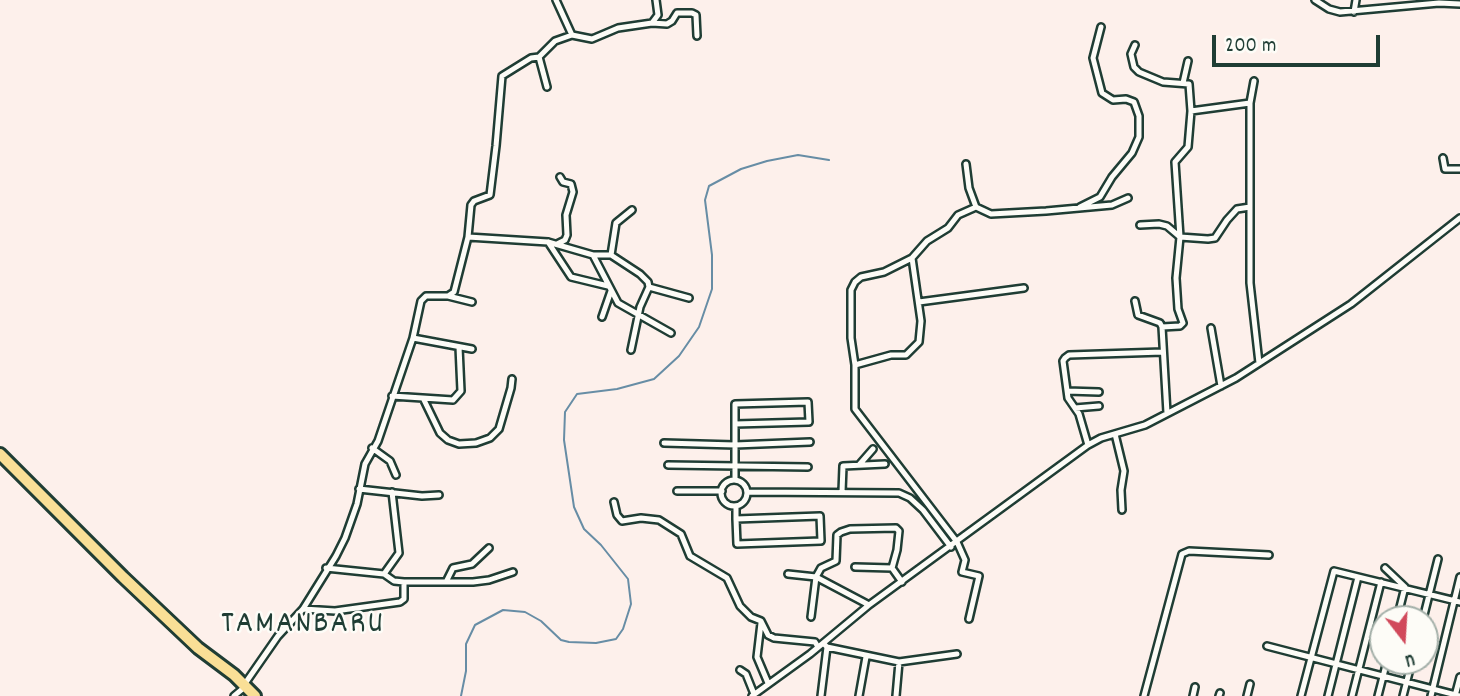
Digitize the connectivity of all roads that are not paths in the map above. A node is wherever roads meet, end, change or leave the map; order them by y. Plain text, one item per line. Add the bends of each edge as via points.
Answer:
1 (556, 0) edge
2 (656, 0) edge
3 (1315, 0) edge
4 (1356, 0) edge
5 (1460, 4) edge
6 (1354, 12) junction
7 (652, 23) junction
8 (1101, 27) dead end
9 (572, 35) junction
10 (698, 36) dead end
11 (1135, 45) dead end
12 (539, 57) junction
13 (1188, 61) dead end
14 (1254, 81) dead end
15 (1183, 83) junction
16 (547, 87) dead end
17 (1250, 103) junction
18 (1191, 111) junction
19 (1443, 158) dead end
20 (966, 164) dead end
21 (1460, 169) edge
22 (560, 177) dead end
23 (1128, 198) dead end
24 (976, 206) junction
25 (1250, 206) junction
26 (1077, 208) junction
27 (632, 210) dead end
28 (1460, 218) edge
29 (1140, 225) dead end
30 (468, 237) junction
31 (1180, 237) junction
32 (548, 242) junction
33 (557, 244) junction
34 (593, 255) junction
35 (611, 255) junction
36 (912, 258) junction
37 (649, 287) junction
38 (610, 288) junction
39 (1024, 288) dead end
40 (447, 296) junction
41 (690, 298) dead end
42 (1135, 301) dead end
43 (472, 302) dead end
44 (919, 302) junction
45 (638, 315) junction
46 (602, 317) dead end
47 (1163, 327) junction
48 (1211, 328) dead end
49 (671, 332) dead end
50 (413, 338) junction
51 (459, 347) junction
52 (472, 349) dead end
53 (631, 350) dead end
54 (1164, 352) junction
55 (1259, 363) junction
56 (855, 365) junction
57 (512, 379) dead end
58 (1221, 386) junction
59 (1067, 391) junction
60 (1098, 391) dead end
61 (392, 396) junction
62 (424, 400) junction
63 (1099, 406) dead end
64 (1075, 408) junction
65 (1167, 413) junction
66 (735, 424) junction
67 (1115, 434) junction
68 (810, 442) dead end
69 (664, 443) dead end
70 (735, 445) junction
71 (1088, 445) junction
72 (372, 448) junction
73 (873, 449) dead end
74 (0, 454) edge
75 (885, 464) dead end
76 (668, 465) dead end
77 (859, 465) junction
78 (735, 467) junction
79 (808, 467) dead end
80 (396, 475) dead end
81 (735, 480) junction
82 (359, 489) junction
83 (677, 491) dead end
84 (722, 491) junction
85 (377, 492) junction
86 (392, 492) junction
87 (747, 492) junction
88 (842, 492) junction
89 (439, 495) dead end
90 (378, 501) dead end
91 (614, 502) dead end
92 (736, 506) junction
93 (1122, 510) dead end
94 (736, 519) junction
95 (957, 542) junction
96 (951, 547) junction
97 (489, 548) dead end
98 (1269, 555) dead end
99 (1438, 558) dead end
100 (855, 567) dead end
101 (326, 568) junction
102 (892, 568) junction
103 (1385, 568) dead end
104 (513, 572) dead end
105 (384, 574) junction
106 (788, 574) dead end
107 (1460, 576) edge
108 (816, 577) junction
109 (1358, 577) junction
110 (404, 582) junction
111 (446, 582) junction
112 (902, 582) junction
113 (1381, 582) junction
114 (1405, 587) junction
115 (1429, 594) junction
116 (1453, 601) junction
117 (1460, 602) edge
118 (1400, 605) edge
119 (1426, 605) edge
120 (869, 606) junction
121 (303, 608) junction
122 (811, 617) dead end
123 (969, 619) dead end
124 (761, 621) junction
125 (822, 646) junction
126 (1267, 646) dead end
127 (957, 653) dead end
128 (866, 657) junction
129 (1312, 657) junction
130 (899, 662) junction
131 (1336, 663) junction
132 (740, 670) dead end
133 (1359, 670) junction
134 (1408, 675) edge
135 (1383, 676) junction
136 (1460, 677) edge
137 (1406, 682) junction
138 (768, 683) junction
139 (1250, 684) dead end
140 (245, 685) junction
141 (1195, 687) dead end
142 (1432, 693) edge
143 (753, 695) edge
144 (234, 696) edge
145 (255, 696) edge
146 (821, 696) edge
147 (859, 696) edge
148 (896, 696) edge
149 (1144, 696) edge
150 (1193, 696) edge
151 (1247, 696) edge
152 (1301, 696) edge
153 (1328, 696) edge
154 (1352, 696) edge
155 (1378, 696) edge
156 (1403, 696) edge
157 (1457, 696) edge

1 - 9 street
2 - 7 street via 658,15
3 - 6 street via 1336,12
4 - 6 street
5 - 6 street
7 - 9 street via 618,28 592,39
7 - 10 street via 667,24 677,13 692,13
8 - 26 street via 1093,58 1102,93 1113,100 1134,102 1139,137 1100,197
9 - 12 street via 555,41
11 - 15 street via 1131,54 1139,72 1163,82
12 - 16 street
12 - 30 street via 500,78 490,195 472,202
13 - 15 street
14 - 17 street
15 - 18 street via 1189,83
17 - 18 street
17 - 25 street
18 - 31 street via 1188,147 1175,162
19 - 21 street via 1445,169
20 - 24 street
22 - 33 street via 573,191 566,215 567,235
23 - 26 street via 1112,205
24 - 26 street via 991,214
24 - 36 street via 958,215
25 - 31 street via 1237,209 1215,238
25 - 55 street via 1250,283
27 - 35 street via 616,223
28 - 55 street via 1351,304
29 - 31 street via 1167,226
30 - 32 street
30 - 40 street via 454,292
31 - 47 street via 1176,278 1183,323
32 - 33 street
32 - 38 street via 571,277
33 - 34 street
34 - 35 street
34 - 38 street
35 - 37 street via 640,274
36 - 44 street
36 - 56 street via 855,282 850,307
37 - 41 street
37 - 45 street
38 - 45 street via 618,303
38 - 46 street
39 - 44 street
40 - 43 street
40 - 50 street via 423,298
42 - 47 street via 1141,317
44 - 56 street via 921,337 912,351
45 - 49 street
45 - 53 street
47 - 54 street
48 - 58 street
50 - 51 street
50 - 61 street
51 - 52 street
51 - 62 street via 459,395 453,400
54 - 59 street via 1069,355 1063,361
54 - 65 street
55 - 58 street
56 - 95 street via 855,409
57 - 62 street via 499,429 476,443 459,444 439,433
58 - 65 street
59 - 60 street
59 - 64 street
61 - 62 street
61 - 72 street
63 - 64 street
64 - 71 street
65 - 67 street
66 - 66 street via 734,404 808,402 809,422
66 - 70 street
67 - 71 street
67 - 93 street via 1124,467
68 - 70 street
69 - 70 street
70 - 78 street
71 - 95 street
72 - 80 street via 390,461
72 - 82 street
73 - 77 street
74 - 140 highway via 198,648
75 - 77 street
76 - 78 street
77 - 88 street via 843,466
78 - 79 street
78 - 81 street
81 - 84 street
81 - 87 street via 744,484
82 - 85 street
82 - 101 street via 345,538
83 - 84 street
84 - 92 street via 725,502
85 - 86 street
85 - 90 street
86 - 89 street
86 - 105 street via 399,553
87 - 88 street
87 - 92 street
88 - 96 street via 899,493 910,498
91 - 124 street via 622,521 659,520 681,534 691,556 724,575 740,606
92 - 94 street
94 - 94 street via 737,544 821,541 820,516
95 - 96 street
95 - 123 street via 965,560 962,572 979,579
96 - 112 street
97 - 111 street via 472,564 453,568
98 - 149 street via 1182,554
99 - 115 street
100 - 102 street
101 - 105 street
101 - 121 street
102 - 108 street via 896,528 849,530 836,535 836,561 821,568
102 - 112 street
103 - 114 street
104 - 111 street via 489,580
105 - 110 street
106 - 108 street
107 - 116 street
108 - 120 street
108 - 122 street
109 - 113 street
109 - 129 street via 1332,572
109 - 131 street
110 - 111 street
110 - 121 street via 400,602 334,611
112 - 120 street
113 - 114 street
113 - 133 street
114 - 115 street
114 - 118 street
115 - 116 street
115 - 119 street
116 - 117 street
116 - 142 street
120 - 125 street
121 - 140 street
124 - 125 street via 771,637
124 - 138 street via 757,657
125 - 128 street
125 - 138 street
125 - 146 street
126 - 129 street
127 - 130 street
128 - 130 street
128 - 147 street
129 - 131 street
129 - 152 street
130 - 148 street
131 - 133 street
131 - 153 street
132 - 143 street
133 - 135 street
133 - 154 street
134 - 137 street
135 - 137 street
135 - 155 street
136 - 157 street
137 - 142 street
137 - 156 street
138 - 143 street
139 - 151 street
140 - 144 street
140 - 145 highway
141 - 150 street
142 - 157 street

